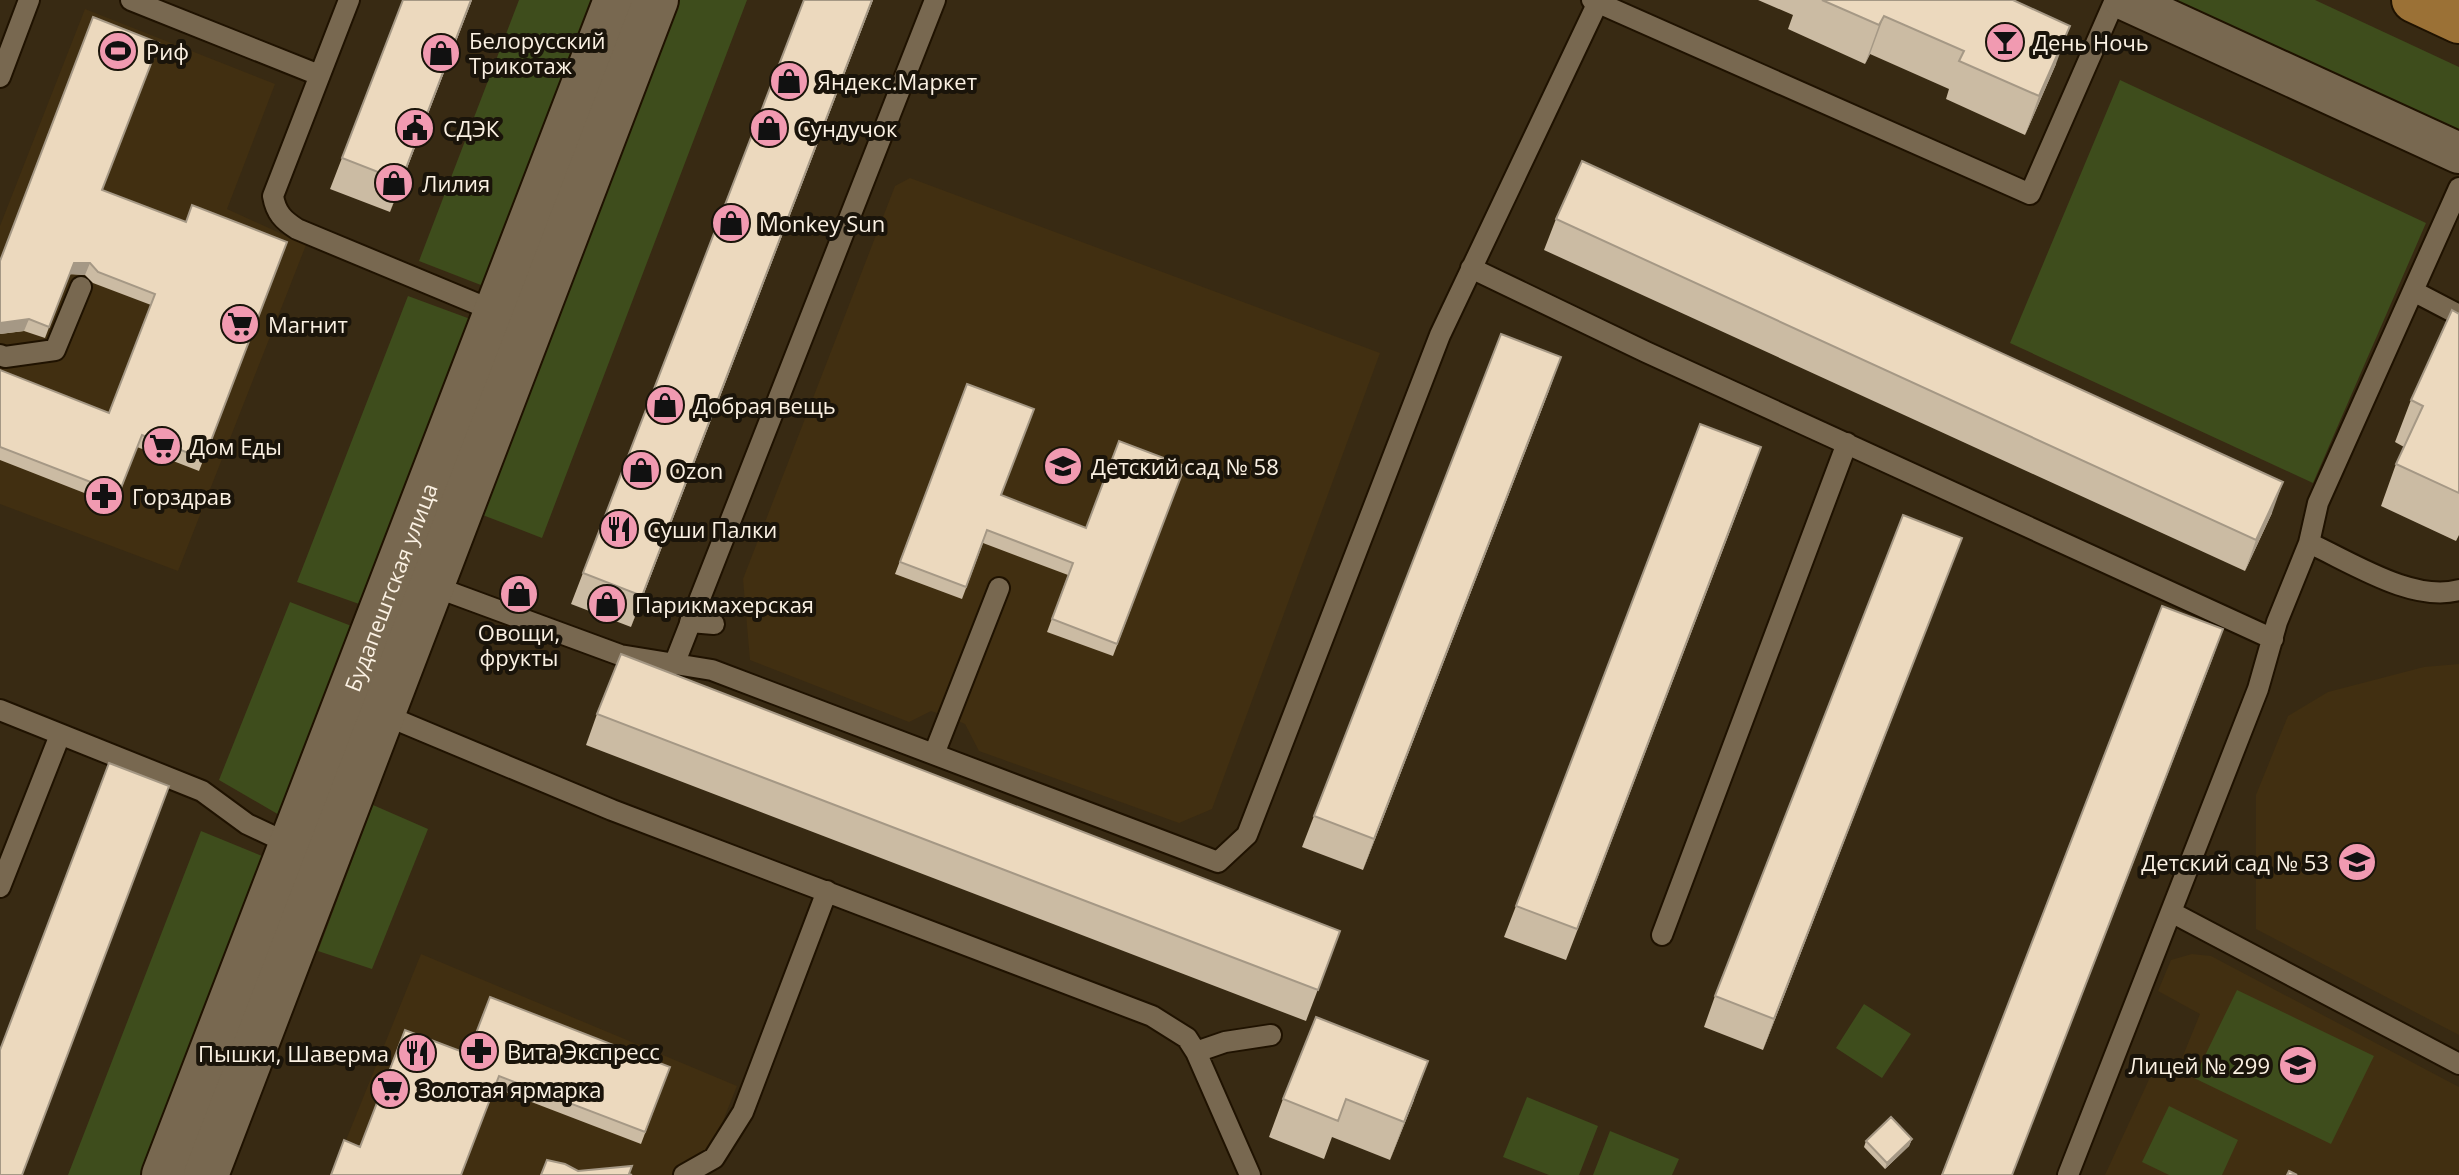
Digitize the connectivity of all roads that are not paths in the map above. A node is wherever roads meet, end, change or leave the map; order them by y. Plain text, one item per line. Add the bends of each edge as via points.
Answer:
1 (29, 0) edge
2 (131, 0) edge
3 (349, 0) edge
4 (616, 0) edge
5 (656, 0) edge
6 (935, 0) edge
7 (2115, 0) edge
8 (2125, 0) edge
9 (2414, 0) edge
10 (1597, 1) edge
11 (2459, 21) edge
12 (319, 75) junction
13 (0, 77) edge
14 (2459, 153) edge
15 (2459, 188) edge
16 (1471, 268) junction
17 (81, 287) dead end
18 (2413, 291) junction
19 (2459, 315) edge
20 (514, 318) junction
21 (0, 355) edge
22 (1847, 443) junction
23 (2309, 543) junction
24 (413, 579) junction
25 (999, 588) dead end
26 (2459, 590) edge
27 (690, 622) junction
28 (714, 624) dead end
29 (2273, 639) junction
30 (675, 662) junction
31 (364, 706) junction
32 (0, 710) edge
33 (60, 735) junction
34 (934, 754) junction
35 (308, 852) junction
36 (0, 887) edge
37 (827, 891) junction
38 (2171, 912) junction
39 (1662, 935) dead end
40 (1271, 1035) dead end
41 (1196, 1052) junction
42 (2459, 1064) edge
43 (164, 1175) edge
44 (206, 1175) edge
45 (684, 1175) edge
46 (1250, 1175) edge
47 (2068, 1175) edge

1 - 13 lane
2 - 12 lane
3 - 12 lane
4 - 20 street, Будапештская улица
5 - 20 street, Будапештская улица
6 - 27 lane
7 - 10 lane via 2030,194
8 - 14 street
9 - 11 main road
10 - 16 lane
12 - 20 lane via 273,196 284,220
15 - 18 lane
16 - 22 lane
16 - 34 lane via 1440,335 1247,835 1218,862
17 - 21 lane via 55,350
18 - 19 lane
18 - 23 lane via 2318,503
20 - 24 street, Будапештская улица
22 - 29 lane
22 - 39 lane
23 - 26 lane via 2414,590
23 - 29 lane
24 - 30 lane via 620,655
24 - 31 street, Будапештская улица
25 - 34 lane
27 - 28 lane
27 - 30 lane
29 - 38 lane
30 - 34 lane via 712,670
31 - 35 street, Будапештская улица
31 - 37 lane via 612,810
32 - 33 lane
33 - 35 lane via 202,791 247,824
33 - 36 lane
35 - 43 street, Будапештская улица
35 - 44 street, Будапештская улица
37 - 41 lane via 1152,1016 1187,1038
37 - 45 lane via 743,1112 714,1158
38 - 42 lane
38 - 47 lane
40 - 41 lane
41 - 46 lane

